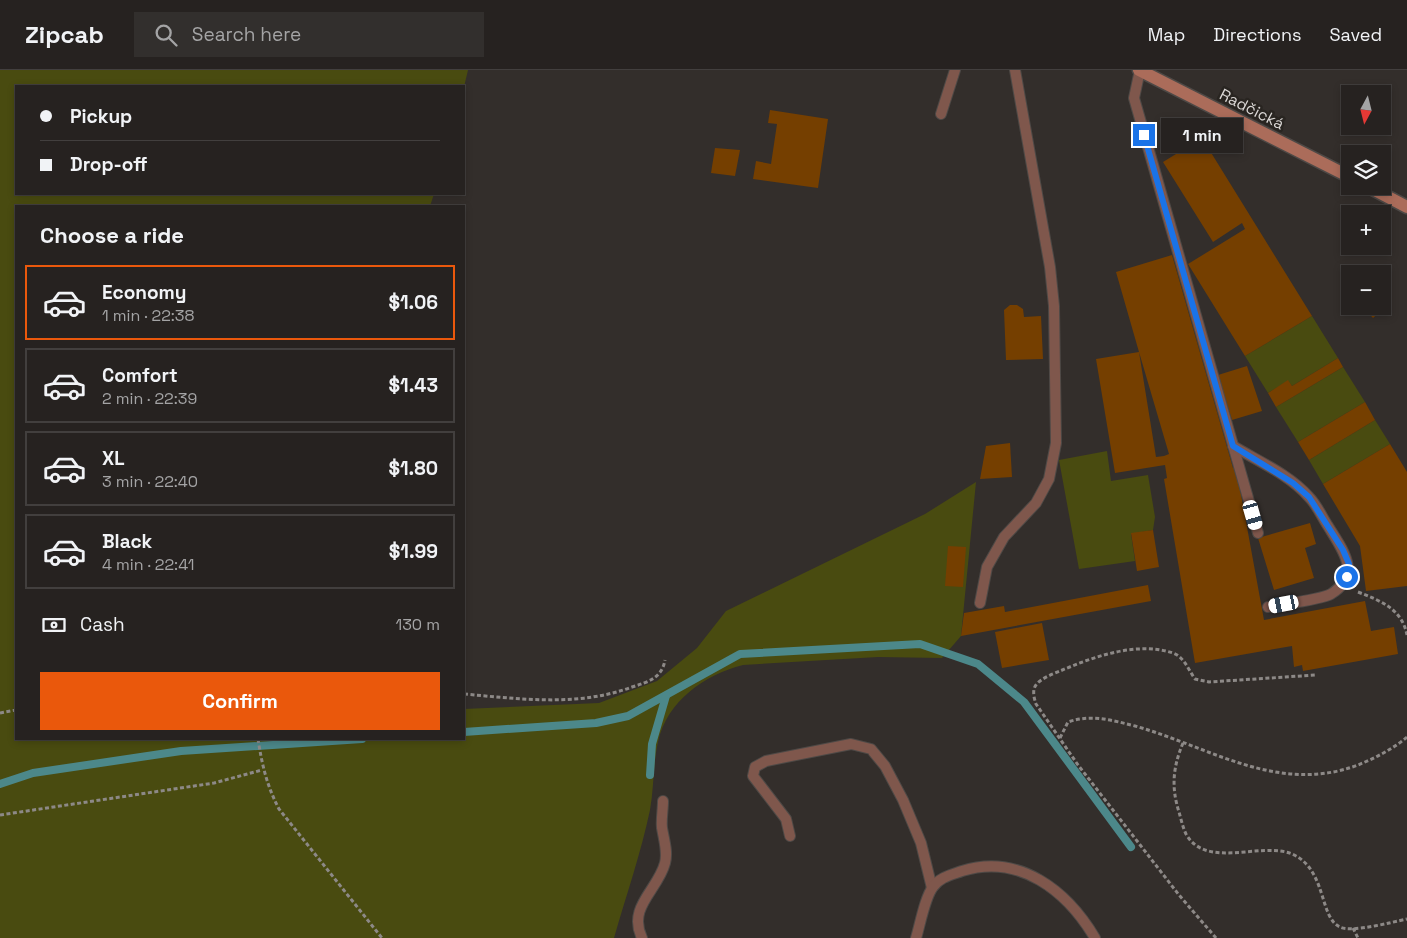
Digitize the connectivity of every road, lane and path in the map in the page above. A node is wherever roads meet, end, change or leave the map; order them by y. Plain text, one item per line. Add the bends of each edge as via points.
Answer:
1 (955, 70) edge
2 (1015, 70) edge
3 (1139, 70) edge
4 (941, 114) dead end
5 (1341, 172) edge
6 (1385, 195) edge
7 (1407, 206) edge
8 (1233, 446) junction
9 (1258, 532) dead end
10 (1342, 586) junction
11 (980, 603) dead end
12 (1268, 607) dead end
13 (1407, 635) edge
14 (665, 660) dead end
15 (1316, 674) dead end
16 (465, 694) edge
17 (15, 710) edge
18 (0, 713) edge
19 (1407, 737) edge
20 (1060, 738) junction
21 (258, 740) edge
22 (1184, 743) junction
23 (262, 770) junction
24 (663, 801) dead end
25 (0, 815) edge
26 (790, 836) dead end
27 (932, 888) junction
28 (1407, 919) edge
29 (1353, 928) junction
30 (382, 938) edge
31 (642, 938) edge
32 (916, 938) edge
33 (1095, 938) edge
34 (1216, 938) edge
35 (1358, 938) edge

1 - 4 lane
2 - 11 lane via 1050,266 1054,306 1056,443 1049,479 1036,503 1004,538 987,567
3 - 5 street, Radčická
3 - 8 lane via 1134,98
6 - 7 street
8 - 9 lane
8 - 10 lane via 1293,483 1309,497 1349,564
10 - 12 lane via 1330,595
10 - 13 path via 1386,603 1405,624
14 - 16 path via 663,669 654,680 604,696 567,700
15 - 20 path via 1209,682 1195,679 1182,658 1172,653 1140,649 1098,655 1036,684 1036,704
17 - 18 path
19 - 22 path via 1375,758 1336,774 1301,776 1258,769
20 - 22 path via 1068,722 1083,717 1103,718
20 - 34 path via 1173,888
21 - 23 path
22 - 29 path via 1175,763 1175,801 1186,834 1197,847 1213,851 1271,850 1292,854 1308,864 1323,893 1330,919 1340,927
23 - 25 path via 214,783
23 - 30 path via 279,809
24 - 31 lane via 661,826 666,843 666,861 639,909 637,924
26 - 27 lane via 786,819 753,776 755,767 766,761 851,744 871,749 885,766 904,800 921,843
27 - 32 lane
27 - 33 lane via 942,877 972,868 1002,868 1036,876 1065,898
28 - 29 path
29 - 35 path

